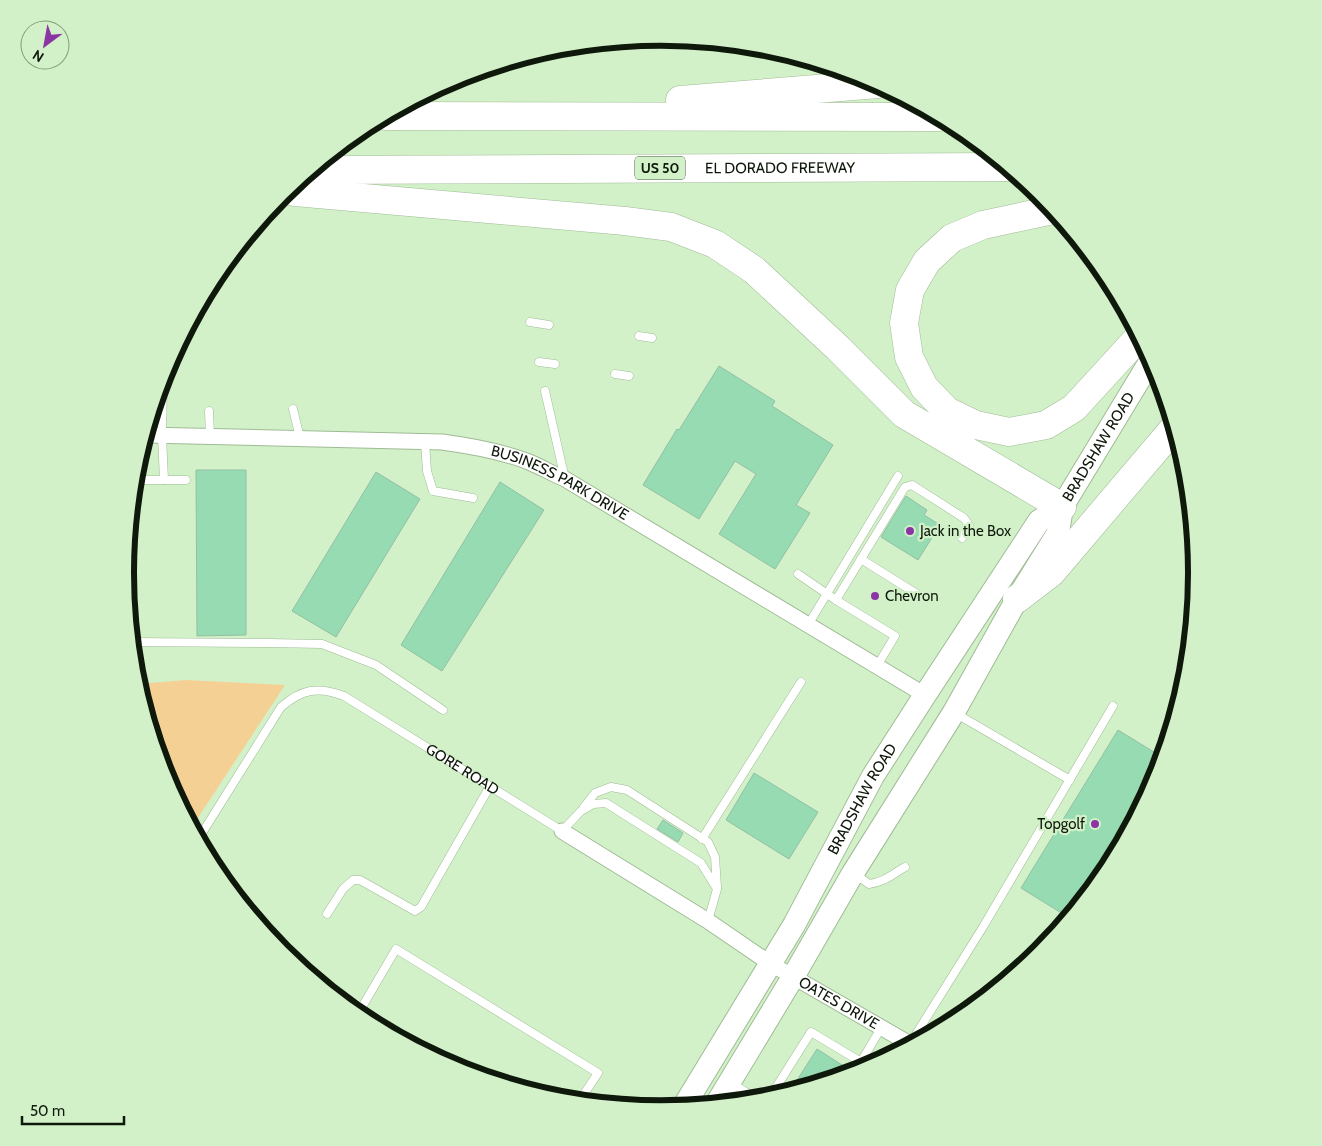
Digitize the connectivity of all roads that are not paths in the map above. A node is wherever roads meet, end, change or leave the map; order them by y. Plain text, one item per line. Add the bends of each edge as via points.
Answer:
1 (861, 85) edge
2 (400, 116) edge
3 (474, 116) junction
4 (924, 117) edge
5 (996, 167) edge
6 (322, 170) edge
7 (298, 192) edge
8 (1044, 212) edge
9 (530, 322) dead end
10 (549, 324) dead end
11 (639, 336) dead end
12 (652, 338) dead end
13 (1134, 342) edge
14 (539, 362) dead end
15 (555, 364) dead end
16 (1146, 368) edge
17 (615, 374) dead end
18 (629, 376) dead end
19 (545, 391) dead end
20 (163, 402) edge
21 (293, 409) dead end
22 (209, 411) dead end
23 (1169, 434) edge
24 (153, 435) edge
25 (162, 435) junction
26 (210, 436) junction
27 (300, 438) junction
28 (425, 442) junction
29 (898, 476) dead end
30 (564, 479) junction
31 (143, 480) edge
32 (164, 480) junction
33 (186, 480) dead end
34 (474, 498) dead end
35 (1062, 507) junction
36 (962, 538) dead end
37 (861, 559) junction
38 (798, 574) dead end
39 (826, 594) junction
40 (920, 596) dead end
41 (1017, 599) junction
42 (836, 600) junction
43 (808, 625) junction
44 (139, 642) edge
45 (877, 666) junction
46 (802, 682) dead end
47 (924, 695) junction
48 (1113, 706) dead end
49 (443, 710) dead end
50 (954, 712) junction
51 (1070, 780) junction
52 (490, 786) junction
53 (896, 804) junction
54 (580, 811) junction
55 (202, 831) edge
56 (562, 831) junction
57 (702, 839) junction
58 (904, 867) dead end
59 (853, 872) junction
60 (717, 889) junction
61 (327, 914) dead end
62 (708, 921) junction
63 (771, 964) junction
64 (793, 977) junction
65 (362, 1007) edge
66 (881, 1028) junction
67 (917, 1033) edge
68 (903, 1040) edge
69 (862, 1060) edge
70 (860, 1061) edge
71 (729, 1082) junction
72 (776, 1087) edge
73 (746, 1093) edge
74 (584, 1094) edge
75 (721, 1096) edge
76 (688, 1099) edge

1 - 3 highway
2 - 3 highway
3 - 4 highway
5 - 6 highway, EL DORADO FREEWAY / US 50
7 - 35 highway via 625,221 671,227 715,244 754,270 904,414
8 - 13 highway via 983,225 952,238 927,261 910,290 904,324 909,357 924,387 947,412 976,425 1009,432 1046,425 1074,408
9 - 10 lane
11 - 12 lane
14 - 15 lane
16 - 35 main road, BRADSHAW ROAD
17 - 18 lane
19 - 30 lane
20 - 25 lane
21 - 27 lane
22 - 26 lane
23 - 41 highway via 1051,572
24 - 25 street, BUSINESS PARK DRIVE
25 - 26 street, BUSINESS PARK DRIVE
25 - 32 lane
26 - 27 street, BUSINESS PARK DRIVE
27 - 28 street, BUSINESS PARK DRIVE
28 - 30 street, BUSINESS PARK DRIVE via 472,446 502,453
28 - 34 lane via 427,471 433,491
29 - 39 lane
30 - 43 street, BUSINESS PARK DRIVE
31 - 32 lane
32 - 33 lane
35 - 41 main road, BRADSHAW ROAD via 1058,533
35 - 47 main road, BRADSHAW ROAD via 1039,521
36 - 37 lane via 969,525 964,518 912,485 905,487
37 - 40 lane
37 - 42 lane
38 - 39 lane
39 - 42 lane
39 - 43 lane
41 - 50 main road, BRADSHAW ROAD
42 - 45 lane via 895,636
43 - 45 street, BUSINESS PARK DRIVE
44 - 49 lane via 322,644 376,665
45 - 47 street, BUSINESS PARK DRIVE
46 - 57 lane
47 - 53 main road via 930,716 927,735
47 - 63 main road, BRADSHAW ROAD via 873,776
48 - 51 lane
50 - 51 lane
50 - 53 main road, BRADSHAW ROAD
51 - 67 lane
52 - 55 lane, GORE ROAD via 344,696 316,690 292,697 278,711
52 - 56 lane, GORE ROAD
52 - 61 lane via 421,907 415,911 360,880 352,880
53 - 59 main road, BRADSHAW ROAD
54 - 56 lane
54 - 57 lane via 595,793 611,787 627,790
54 - 60 lane via 593,804 606,803 701,863
56 - 62 street, GORE ROAD
57 - 60 lane via 708,842 715,857
58 - 59 lane via 878,883 869,884
59 - 64 main road, BRADSHAW ROAD
60 - 62 lane
62 - 63 street, GORE ROAD
63 - 64 street, OATES DRIVE
63 - 76 main road, BRADSHAW ROAD
64 - 66 street, OATES DRIVE
64 - 71 main road, BRADSHAW ROAD
65 - 74 lane via 396,949 598,1073
66 - 68 street, OATES DRIVE
66 - 69 lane
70 - 72 lane via 811,1032
71 - 73 lane
71 - 75 main road, BRADSHAW ROAD

